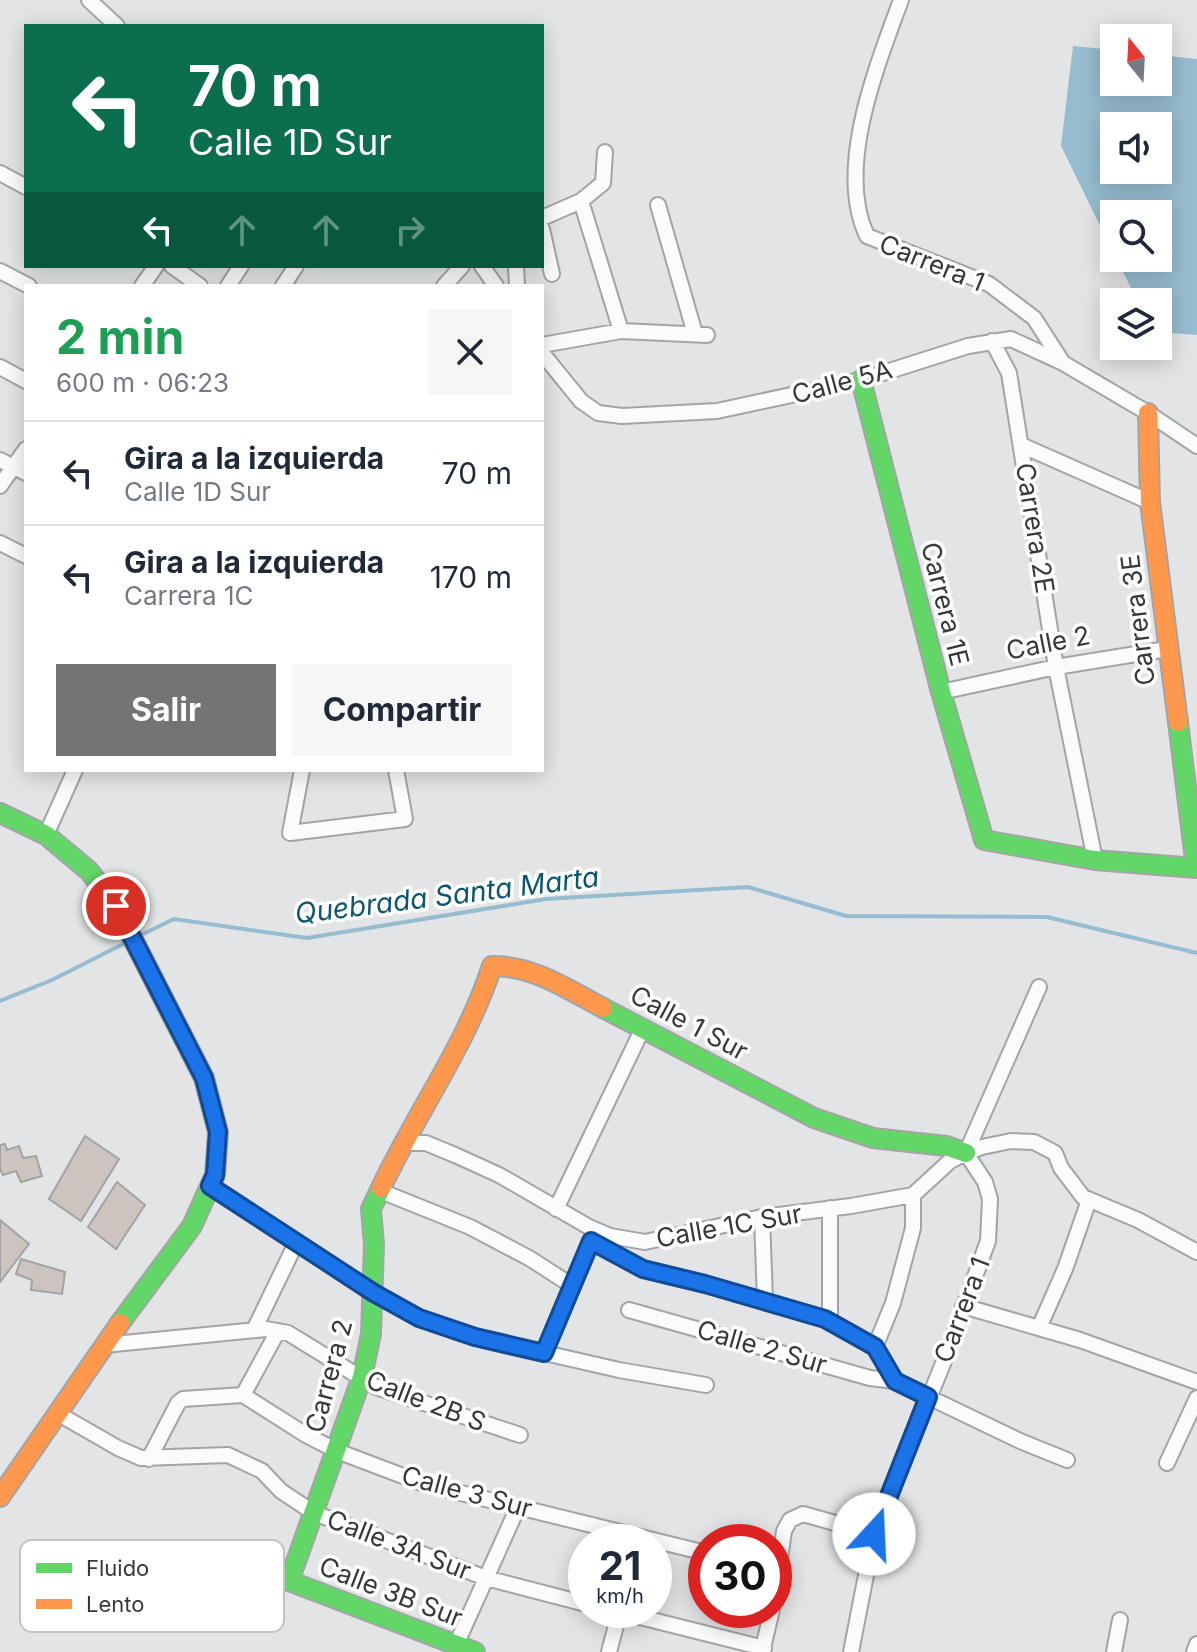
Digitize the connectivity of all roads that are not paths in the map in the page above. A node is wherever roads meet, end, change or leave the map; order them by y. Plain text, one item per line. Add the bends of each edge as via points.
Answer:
1 (89, 0) edge
2 (901, 1) edge
3 (115, 24) edge
4 (605, 152) dead end
5 (0, 173) edge
6 (24, 186) edge
7 (581, 201) junction
8 (658, 205) dead end
9 (544, 217) edge
10 (544, 238) edge
11 (175, 268) edge
12 (460, 268) edge
13 (0, 271) edge
14 (552, 274) dead end
15 (25, 284) edge
16 (197, 284) edge
17 (446, 284) edge
18 (621, 331) junction
19 (992, 341) junction
20 (544, 345) edge
21 (544, 355) edge
22 (1063, 363) junction
23 (0, 367) edge
24 (24, 380) edge
25 (861, 380) junction
26 (1148, 413) junction
27 (1021, 445) junction
28 (1197, 446) edge
29 (13, 467) edge
30 (0, 486) edge
31 (1150, 502) junction
32 (0, 543) edge
33 (24, 555) edge
34 (1167, 649) junction
35 (1056, 667) junction
36 (941, 692) junction
37 (74, 772) edge
38 (302, 772) edge
39 (396, 772) edge
40 (0, 813) edge
41 (46, 835) junction
42 (1095, 860) junction
43 (1196, 868) edge
44 (492, 966) joint
45 (1039, 987) dead end
46 (642, 1030) junction
47 (402, 1143) junction
48 (966, 1153) junction
49 (210, 1186) junction
50 (378, 1190) junction
51 (913, 1195) junction
52 (1089, 1200) junction
53 (830, 1208) junction
54 (556, 1209) junction
55 (762, 1217) junction
56 (594, 1236) junction
57 (296, 1243) junction
58 (1197, 1252) edge
59 (571, 1285) junction
60 (374, 1293) junction
61 (765, 1301) junction
62 (963, 1306) junction
63 (629, 1310) dead end
64 (830, 1322) junction
65 (1039, 1328) junction
66 (254, 1330) junction
67 (278, 1331) junction
68 (104, 1345) junction
69 (875, 1347) junction
70 (544, 1353) junction
71 (362, 1377) junction
72 (895, 1381) junction
73 (1197, 1382) edge
74 (706, 1385) dead end
75 (243, 1395) junction
76 (928, 1397) junction
77 (1197, 1398) edge
78 (57, 1413) junction
79 (520, 1435) dead end
80 (337, 1451) junction
81 (149, 1459) junction
82 (1067, 1460) dead end
83 (1167, 1463) dead end
84 (0, 1497) edge
85 (518, 1507) junction
86 (314, 1513) junction
87 (579, 1524) edge
88 (788, 1524) edge
89 (874, 1534) junction
90 (486, 1578) junction
91 (289, 1581) joint
92 (568, 1599) edge
93 (1120, 1620) dead end
94 (672, 1626) edge
95 (614, 1628) edge
96 (768, 1628) edge
97 (1197, 1644) edge
98 (456, 1645) junction
99 (763, 1650) edge
100 (475, 1652) edge
101 (609, 1652) edge
102 (851, 1652) edge
103 (1114, 1652) edge
104 (1194, 1652) edge

1 - 3 street
2 - 22 street, Carrera 1 via 876,70 859,142 862,225 867,236 989,284 1034,318
4 - 7 street via 603,183
5 - 6 street
7 - 9 street
7 - 18 street
8 - 18 street via 701,334
10 - 14 street
11 - 16 street
12 - 17 street
13 - 15 street
18 - 20 street
19 - 22 street, Calle 5A via 1011,339
19 - 25 street, Calle 5A
19 - 27 street, Carrera 2E via 1009,373
21 - 25 street, Calle 5A via 581,401 598,413 622,416 717,411
22 - 26 street, Calle 5A
23 - 24 street
25 - 36 street, Carrera 1E
26 - 28 street, Calle 5A
26 - 31 street, Carrera 3E
27 - 31 street
27 - 35 street, Carrera 2E
29 - 30 street
31 - 34 street, Carrera 3E
32 - 33 street
34 - 35 street, Calle 2
34 - 43 street, Carrera 3E
35 - 36 street, Calle 2
35 - 42 street, Carrera 2E
36 - 42 street, Carrera 1E via 984,840
37 - 41 street
38 - 39 street via 290,833 405,819
40 - 41 street
41 - 49 street via 89,871 116,906 204,1078 218,1132
42 - 43 street
44 - 46 street, Calle 1 Sur via 515,966 548,978
44 - 47 street, Carrera 2 via 459,1046
45 - 48 street
46 - 48 street, Calle 1 Sur via 814,1118 860,1135
46 - 54 street
47 - 50 street, Carrera 2
47 - 54 street, Calle 1C Sur via 426,1143 455,1155
48 - 51 street
48 - 52 street via 1011,1141 1034,1142 1055,1153 1072,1184
48 - 62 street, Carrera 1 via 990,1199 988,1241
49 - 57 street
49 - 68 street via 192,1226
50 - 59 street via 470,1227
50 - 60 street, Carrera 2 via 371,1209
51 - 53 street, Calle 1C Sur
51 - 69 street via 913,1228
52 - 58 street
52 - 65 street
53 - 55 street, Calle 1C Sur
53 - 64 street
54 - 56 street, Calle 1C Sur
55 - 56 street, Calle 1C Sur via 645,1242
55 - 61 street
56 - 59 street
56 - 61 street via 643,1269
57 - 60 street
57 - 66 street
59 - 70 street
60 - 70 street via 419,1318
60 - 71 street, Carrera 2
61 - 64 street
62 - 65 street
62 - 76 street, Carrera 1
63 - 72 street, Calle 2 Sur
64 - 69 street
65 - 73 street
66 - 67 street, Calle 2B S
66 - 68 street, Calle 2B S
67 - 71 street, Calle 2B S
67 - 75 street
68 - 78 street
69 - 72 street
70 - 74 street
71 - 79 street, Calle 2B S via 376,1387
71 - 80 street, Carrera 2
72 - 76 street, Calle 2 Sur
75 - 80 street, Calle 3 Sur
75 - 81 street via 183,1399
76 - 82 street, Calle 2 Sur
76 - 89 street, Carrera 1
77 - 83 street
78 - 81 street via 118,1448
78 - 84 street
80 - 85 street, Calle 3 Sur via 424,1484
80 - 86 street, Carrera 2
81 - 86 street, Calle 3A Sur via 228,1455 262,1471
85 - 87 street, Calle 3 Sur
85 - 90 street
86 - 90 street, Calle 3A Sur
86 - 91 street, Carrera 2
88 - 89 street via 803,1514
89 - 102 street, Carrera 1
90 - 92 street, Calle 3A Sur
90 - 98 street
91 - 98 street, Calle 3B Sur
93 - 103 street
94 - 99 street
95 - 101 street
96 - 99 street
97 - 104 street
98 - 100 street, Calle 3B Sur

